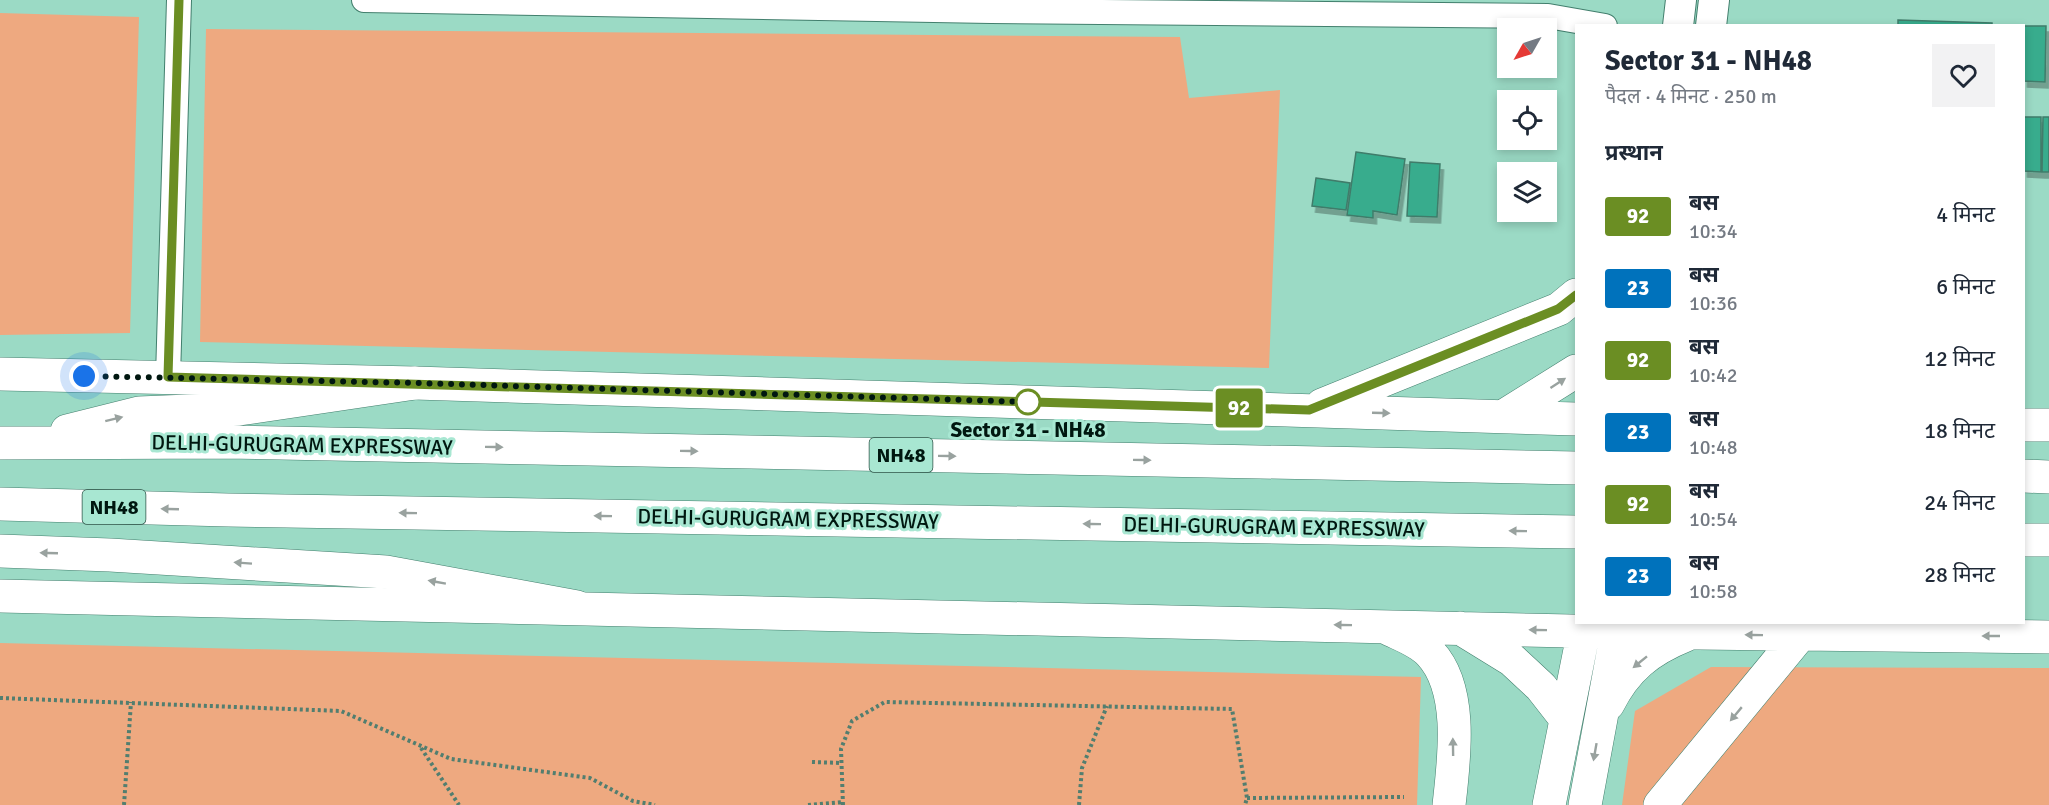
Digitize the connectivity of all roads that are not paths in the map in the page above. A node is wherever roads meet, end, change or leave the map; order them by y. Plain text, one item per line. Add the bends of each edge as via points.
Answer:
1 (179, 0) edge
2 (364, 0) edge
3 (1681, 0) edge
4 (1714, 0) edge
5 (991, 6) edge
6 (1133, 6) edge
7 (1594, 24) edge
8 (1678, 24) edge
9 (1711, 24) edge
10 (1575, 296) edge
11 (1575, 372) edge
12 (0, 374) edge
13 (168, 377) junction
14 (415, 383) junction
15 (1309, 410) junction
16 (1504, 416) junction
17 (1575, 418) edge
18 (2025, 425) edge
19 (2049, 425) edge
20 (8, 443) edge
21 (1575, 468) edge
22 (2025, 476) edge
23 (2049, 477) edge
24 (0, 504) edge
25 (1575, 532) edge
26 (2025, 540) edge
27 (2049, 540) edge
28 (0, 551) edge
29 (0, 596) edge
30 (577, 607) junction
31 (1384, 626) junction
32 (1584, 626) edge
33 (1618, 627) edge
34 (1460, 628) junction
35 (1691, 633) junction
36 (1799, 636) junction
37 (2049, 637) edge
38 (1566, 718) junction
39 (1601, 719) junction
40 (1449, 805) edge
41 (1550, 805) edge
42 (1586, 805) edge
43 (1660, 805) edge

1 - 13 street
2 - 5 street
3 - 8 street
4 - 9 street
5 - 6 street
6 - 7 street via 1548,16
10 - 15 main road via 1558,309
16 -> 11 main road
12 - 13 main road
13 - 14 main road
14 - 15 main road
20 -> 14 main road via 139,413 239,409
15 -> 16 main road
16 - 17 main road
18 - 19 main road
20 -> 21 main road, DELHI-GURUGRAM EXPRESSWAY / NH48 via 226,442
22 - 23 main road
25 -> 24 main road, DELHI-GURUGRAM EXPRESSWAY / NH48
26 - 27 main road
30 -> 28 main road via 386,572
29 - 30 main road
31 -> 30 main road
31 - 34 main road
40 -> 31 main road via 1454,762 1448,684 1430,653
32 - 33 main road
32 -> 34 main road
32 - 38 main road
33 - 35 main road
33 - 39 main road
34 - 38 main road via 1512,660
36 -> 35 main road
35 -> 39 main road via 1660,646 1634,666 1618,684
37 -> 36 main road
36 -> 43 main road
38 - 41 main road
39 -> 42 main road

